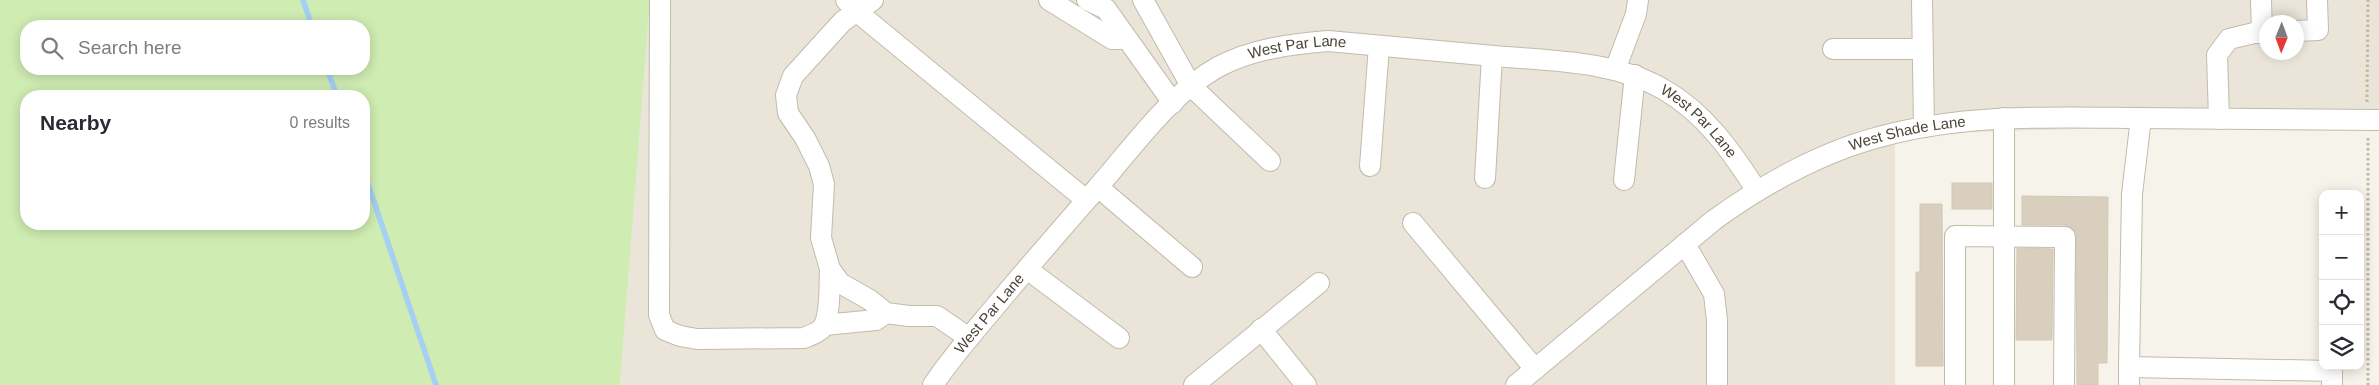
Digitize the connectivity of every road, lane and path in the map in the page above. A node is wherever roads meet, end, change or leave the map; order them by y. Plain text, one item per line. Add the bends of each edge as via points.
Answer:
1 (660, 0) edge
2 (873, 0) edge
3 (1049, 0) edge
4 (1087, 0) edge
5 (1143, 0) edge
6 (1638, 0) edge
7 (1922, 0) edge
8 (2261, 0) edge
9 (2317, 0) edge
10 (2368, 0) edge
11 (851, 5) edge
12 (2262, 15) edge
13 (2304, 31) edge
14 (2259, 34) edge
15 (1126, 39) junction
16 (1379, 46) junction
17 (1833, 49) dead end
18 (1922, 49) junction
19 (1492, 56) junction
20 (1615, 70) junction
21 (1635, 75) junction
22 (1191, 86) junction
23 (1173, 104) junction
24 (2004, 118) junction
25 (2141, 118) junction
26 (2219, 119) junction
27 (2373, 120) edge
28 (1924, 126) junction
29 (1270, 161) dead end
30 (1370, 166) dead end
31 (1485, 178) dead end
32 (1624, 180) dead end
33 (1757, 191) junction
34 (1092, 194) junction
35 (1413, 223) dead end
36 (2004, 236) junction
37 (1685, 244) junction
38 (1192, 267) dead end
39 (830, 269) junction
40 (1027, 269) junction
41 (1319, 283) dead end
42 (886, 313) junction
43 (824, 325) junction
44 (1261, 329) junction
45 (969, 338) junction
46 (1118, 338) dead end
47 (1535, 369) junction
48 (2129, 376) edge
49 (933, 385) edge
50 (1194, 385) edge
51 (1306, 385) edge
52 (1516, 385) edge
53 (1717, 385) edge
54 (1955, 385) edge
55 (2004, 385) edge
56 (2064, 385) edge
57 (2332, 385) edge
58 (2368, 385) edge

1 - 43 street via 659,315 665,330 697,339 804,338
2 - 11 street
3 - 15 street via 1112,38
4 - 15 street via 1106,9
5 - 22 street
6 - 20 street
7 - 18 street
8 - 12 street
9 - 13 street via 2318,30
10 - 27 path
11 - 34 street
11 - 39 street via 843,21 793,76 786,94 788,113 805,138 824,184 821,238
14 - 26 street via 2229,39 2217,55
15 - 23 street
16 - 19 street, West Par Lane
16 - 22 street, West Par Lane via 1328,41 1289,44 1250,54
16 - 30 street
17 - 18 street
18 - 28 street
19 - 20 street, West Par Lane via 1592,64
19 - 31 street
20 - 21 street, West Par Lane
21 - 32 street
21 - 33 street, West Par Lane via 1665,90 1704,121 1728,146
22 - 23 street, West Par Lane
22 - 29 street
23 - 34 street, West Par Lane
24 - 25 street, West Shade Lane
24 - 28 street, West Shade Lane
24 - 36 street
25 - 26 street, West Shade Lane
25 - 48 street via 2132,194
26 - 27 street, West Shade Lane
27 - 58 path
28 - 33 street, West Shade Lane via 1829,154
33 - 37 street, West Shade Lane
34 - 38 street
34 - 40 street, West Par Lane
35 - 47 street
36 - 54 street via 1955,236
36 - 55 street
36 - 56 street via 2065,236
37 - 47 street, West Shade Lane
37 - 53 street via 1714,294
39 - 42 street via 840,283
39 - 43 street
40 - 45 street, West Par Lane
40 - 46 street
41 - 44 street
42 - 43 street via 876,320
42 - 45 street via 937,316
44 - 50 street
44 - 51 street
45 - 49 street, West Par Lane
47 - 52 street, West Shade Lane
48 - 57 street via 2332,371

